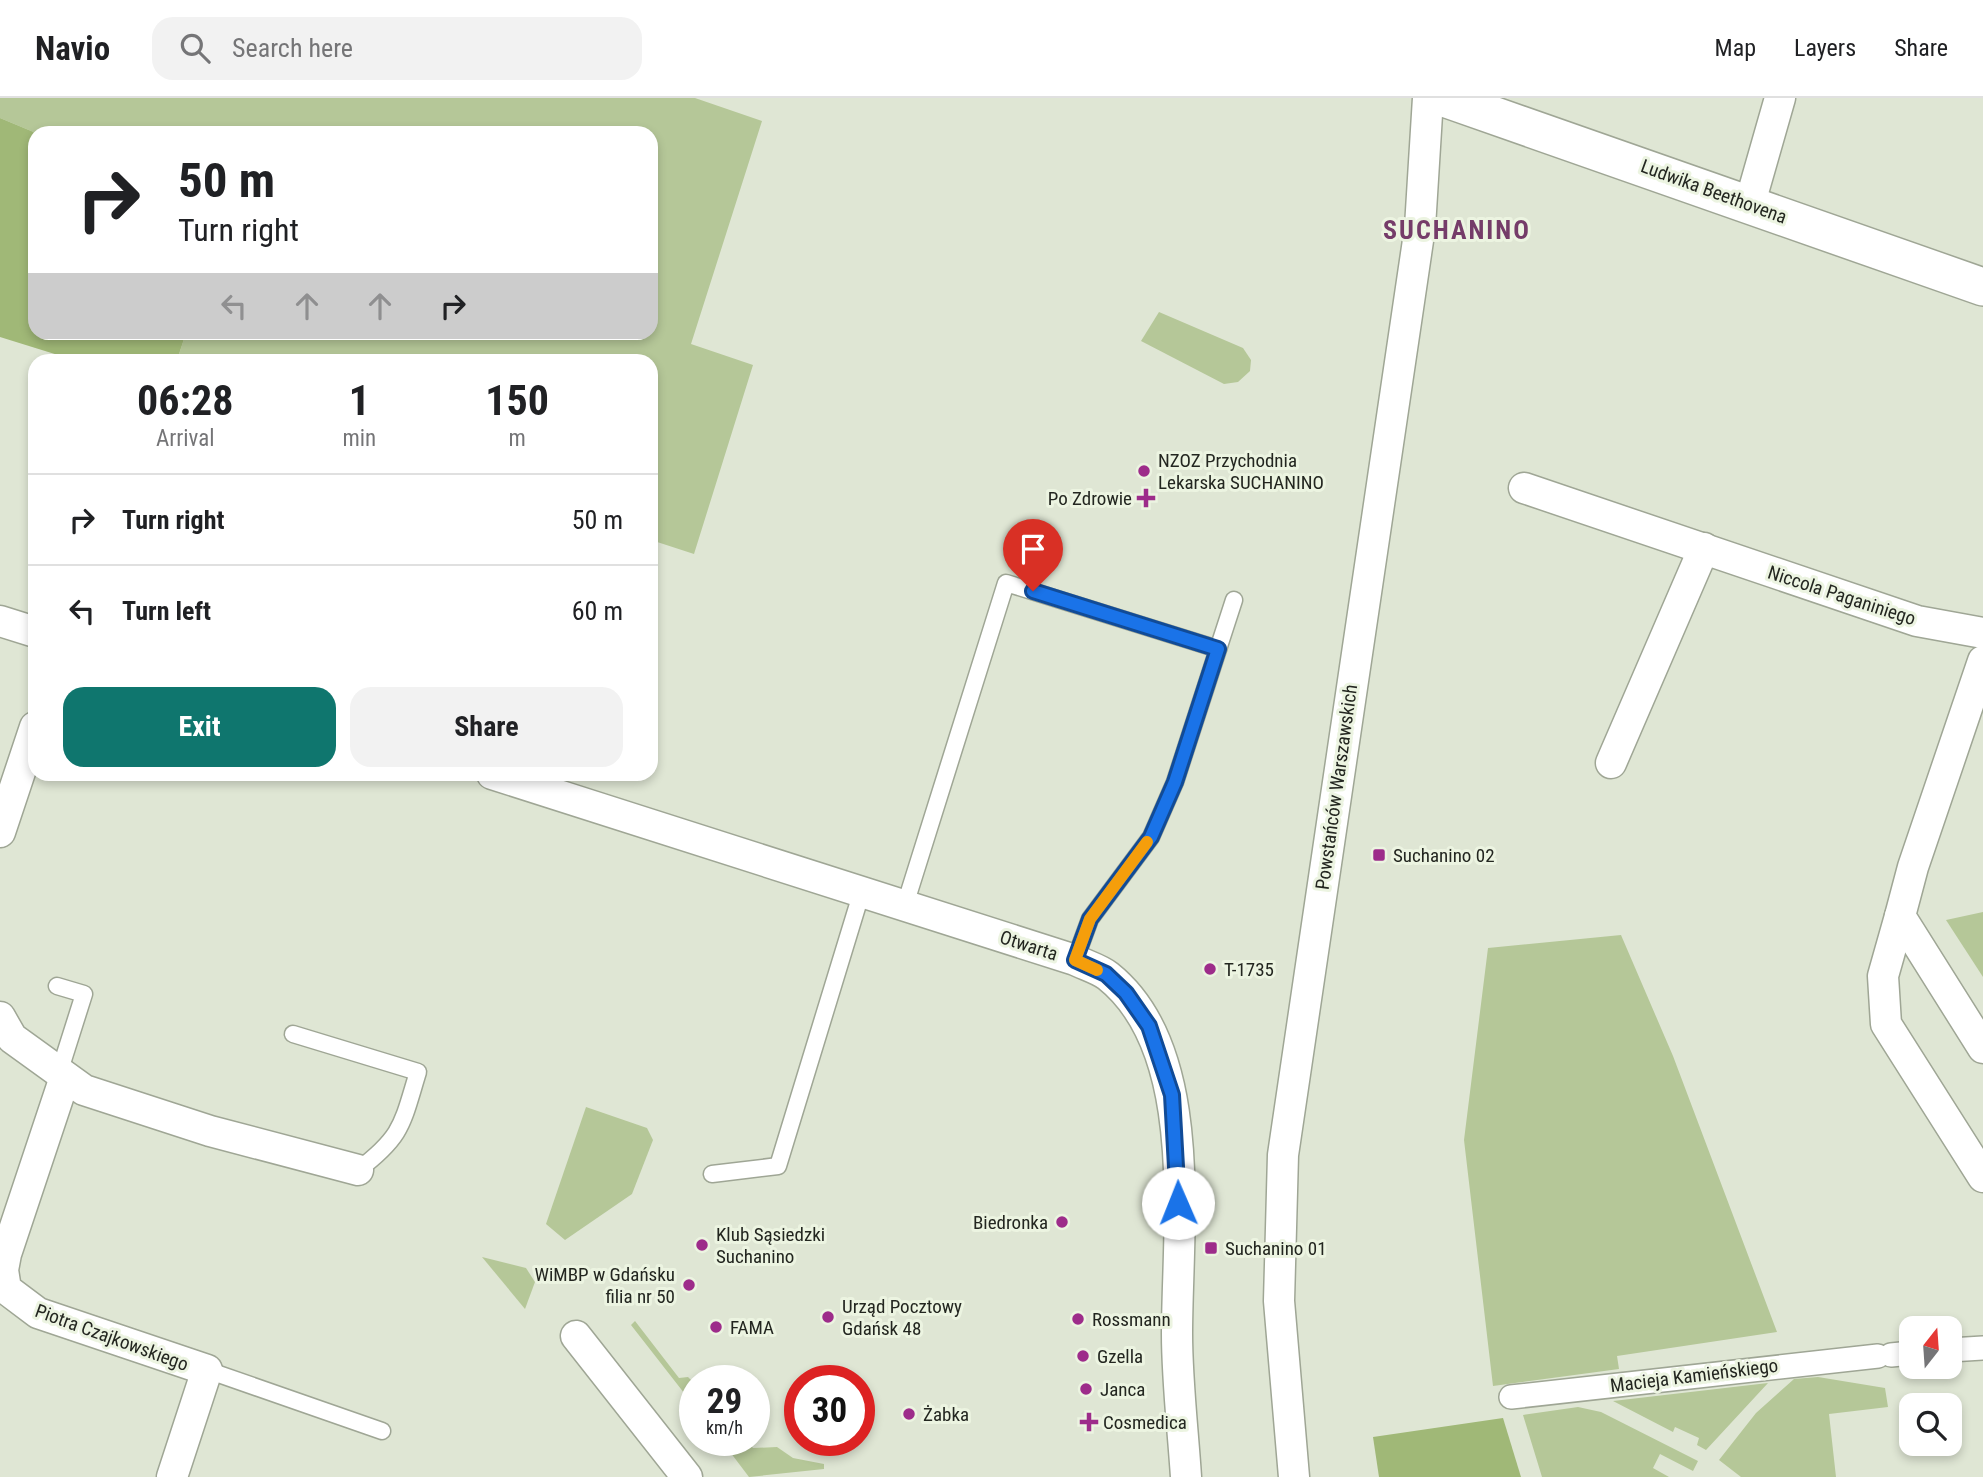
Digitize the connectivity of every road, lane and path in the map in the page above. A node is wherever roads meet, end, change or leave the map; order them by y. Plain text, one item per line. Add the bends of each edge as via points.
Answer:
1 (1428, 98) edge
2 (1444, 98) edge
3 (1780, 98) edge
4 (1750, 204) junction
5 (1983, 287) edge
6 (1524, 488) dead end
7 (1704, 548) junction
8 (1234, 600) dead end
9 (0, 621) edge
10 (28, 630) edge
11 (1983, 633) edge
12 (1218, 649) junction
13 (1983, 661) edge
14 (28, 748) edge
15 (1611, 763) dead end
16 (514, 781) edge
17 (0, 832) edge
18 (862, 891) junction
19 (905, 905) junction
20 (1900, 916) junction
21 (1075, 960) junction
22 (57, 986) dead end
23 (0, 1017) edge
24 (293, 1034) dead end
25 (1983, 1048) edge
26 (62, 1075) junction
27 (358, 1170) joint
28 (712, 1174) dead end
29 (1983, 1177) edge
30 (576, 1336) dead end
31 (1983, 1348) edge
32 (1962, 1349) edge
33 (1893, 1355) edge
34 (207, 1370) junction
35 (1511, 1397) dead end
36 (382, 1431) dead end
37 (172, 1477) edge
38 (687, 1477) edge
39 (1186, 1477) edge
40 (1294, 1477) edge

1 - 40 street, Powstańców Warszawskich via 1420,227 1283,1155 1279,1301
2 - 4 street, Ludwika Beethovena
3 - 4 street
4 - 5 street, Ludwika Beethovena
6 - 7 street, Niccola Paganiniego
7 - 11 street, Niccola Paganiniego via 1917,621
7 - 15 street
8 - 12 lane
9 - 10 street
12 - 19 lane via 1006,583
12 - 21 lane via 1175,782 1151,837 1090,919
13 - 20 street
14 - 17 street
16 - 18 street, Otwarta
18 - 19 street, Otwarta
18 - 28 lane via 778,1166
19 - 21 street, Otwarta
20 - 25 street
20 - 29 street via 1883,976 1886,1024
21 - 39 street, Otwarta via 1106,974 1126,993 1149,1026 1172,1095 1178,1177 1177,1340
22 - 26 lane via 83,994
23 - 26 street via 12,1038
24 - 27 lane via 418,1072 401,1127 388,1148
26 - 27 street via 84,1090 143,1111
26 - 34 street, Piotra Czajkowskiego via 6,1254 6,1289 38,1313
30 - 38 street
31 - 32 street
33 - 35 street, Macieja Kamieńskiego
34 - 36 lane
34 - 37 street, Piotra Czajkowskiego

